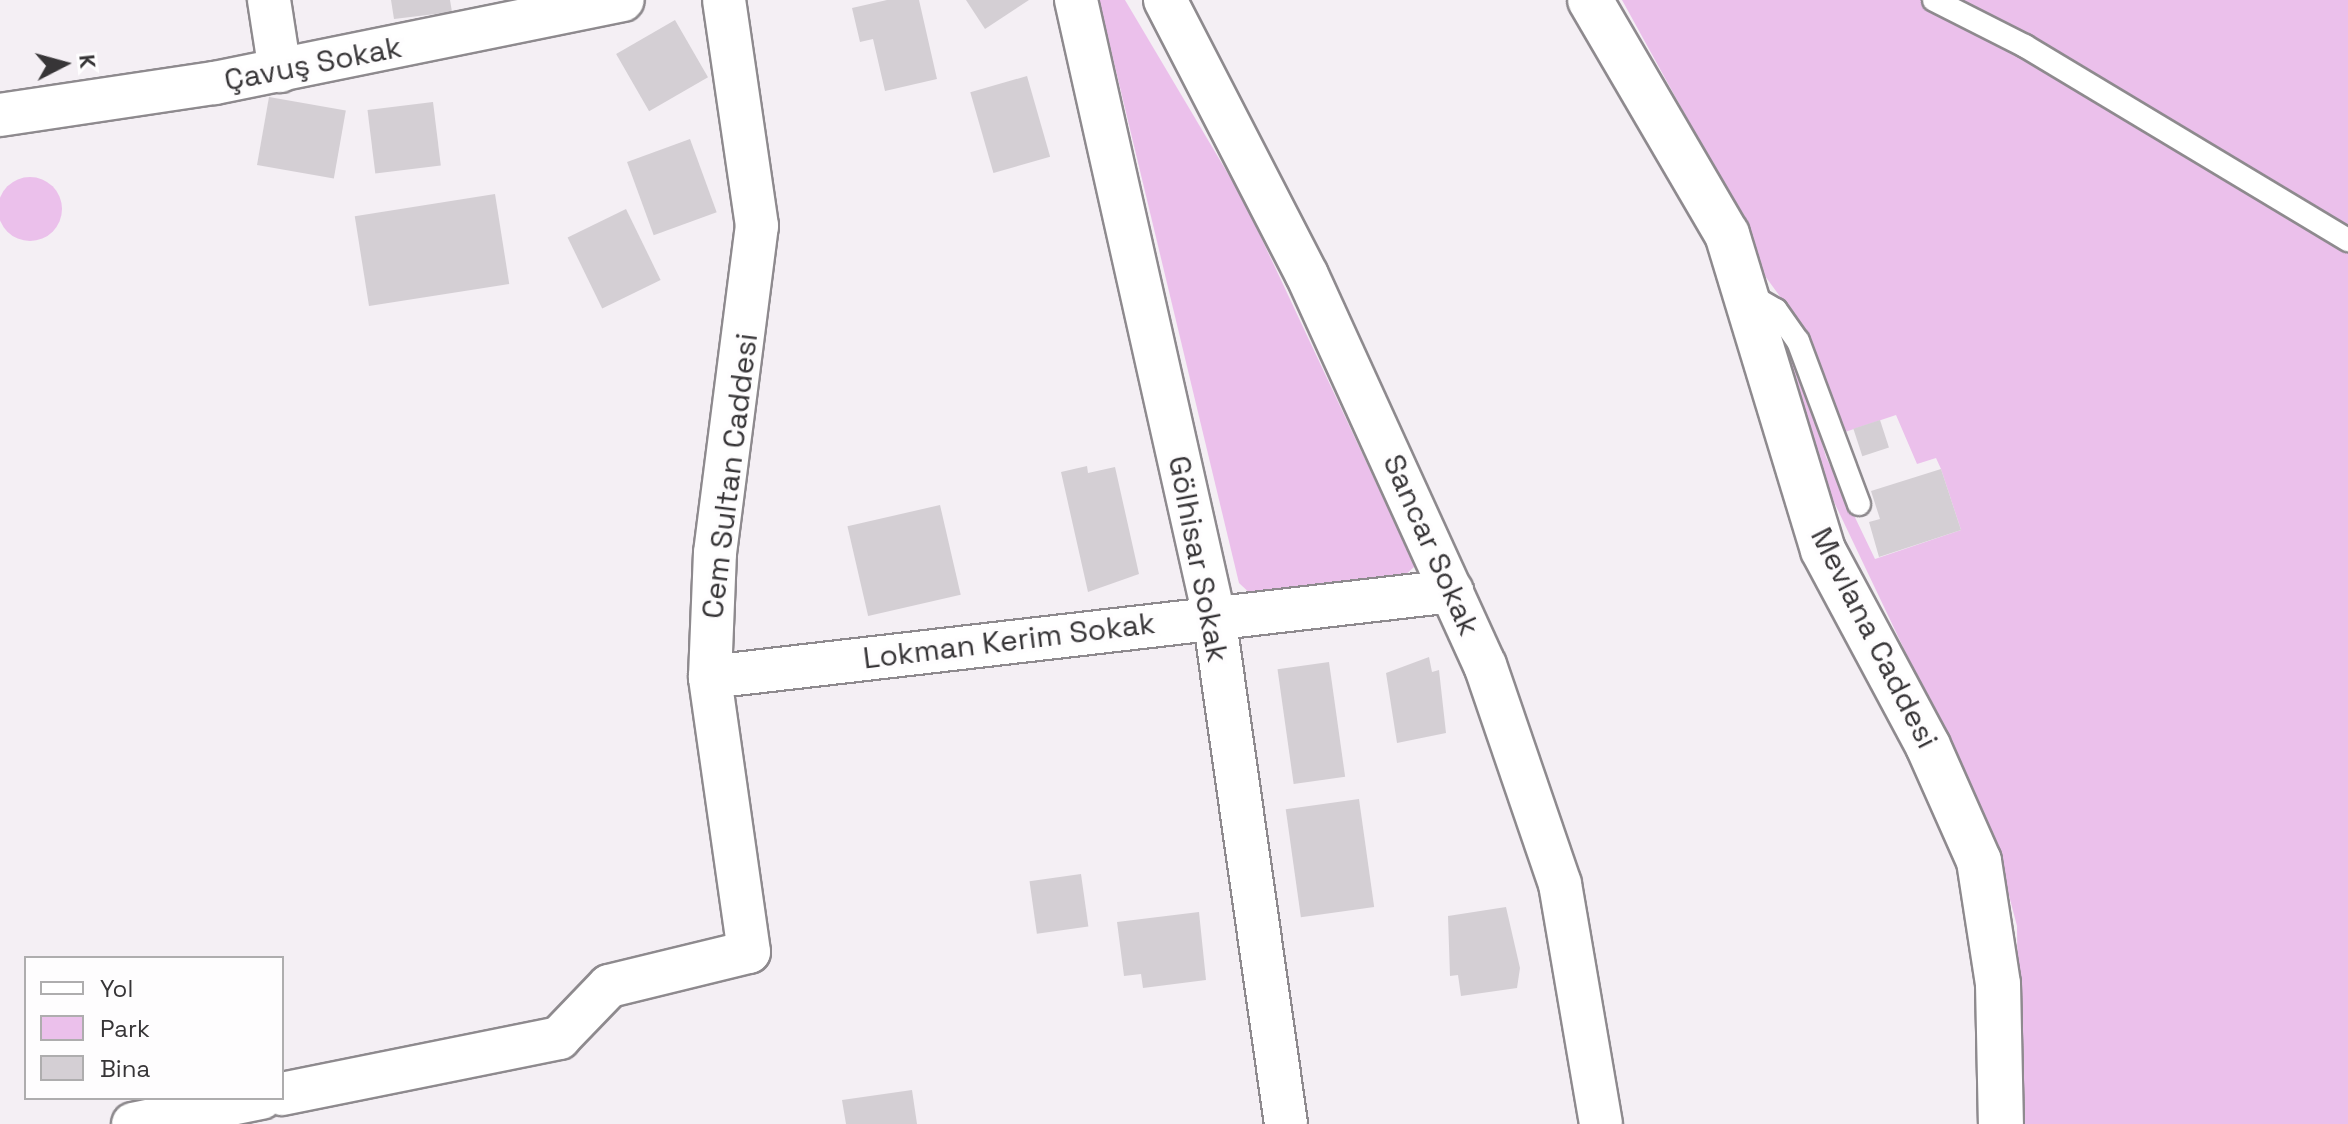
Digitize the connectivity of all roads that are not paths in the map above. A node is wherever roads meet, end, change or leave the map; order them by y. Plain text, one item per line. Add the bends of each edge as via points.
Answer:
1 (269, 0) edge
2 (623, 0) edge
3 (724, 0) edge
4 (1076, 0) edge
5 (1165, 0) edge
6 (1590, 0) edge
7 (1934, 0) edge
8 (280, 71) junction
9 (0, 115) edge
10 (2348, 240) edge
11 (1748, 294) junction
12 (1859, 504) dead end
13 (1452, 591) junction
14 (1214, 616) junction
15 (710, 677) junction
16 (284, 1094) edge
17 (251, 1100) edge
18 (133, 1124) edge
19 (1286, 1124) edge
20 (1601, 1124) edge
21 (2001, 1124) edge

1 - 8 street
2 - 8 street, Çavuş Sokak
3 - 15 street, Cem Sultan Caddesi via 757,226 715,553
4 - 14 street, Gölhisar Sokak
5 - 13 street, Sancar Sokak via 1307,275
6 - 11 street, Mevlana Caddesi via 1714,207
7 - 10 lane via 2025,46
8 - 9 street, Çavuş Sokak
11 - 12 lane via 1776,310 1798,341
11 - 21 street, Mevlana Caddesi via 1823,550 1928,746 1979,861 1998,984
13 - 14 street, Lokman Kerim Sokak
13 - 20 street, Sancar Sokak via 1560,884
14 - 15 street, Lokman Kerim Sokak
14 - 19 street, Gölhisar Sokak
15 - 16 street, Cem Sultan Caddesi via 749,952 609,986 559,1038
17 - 18 street

